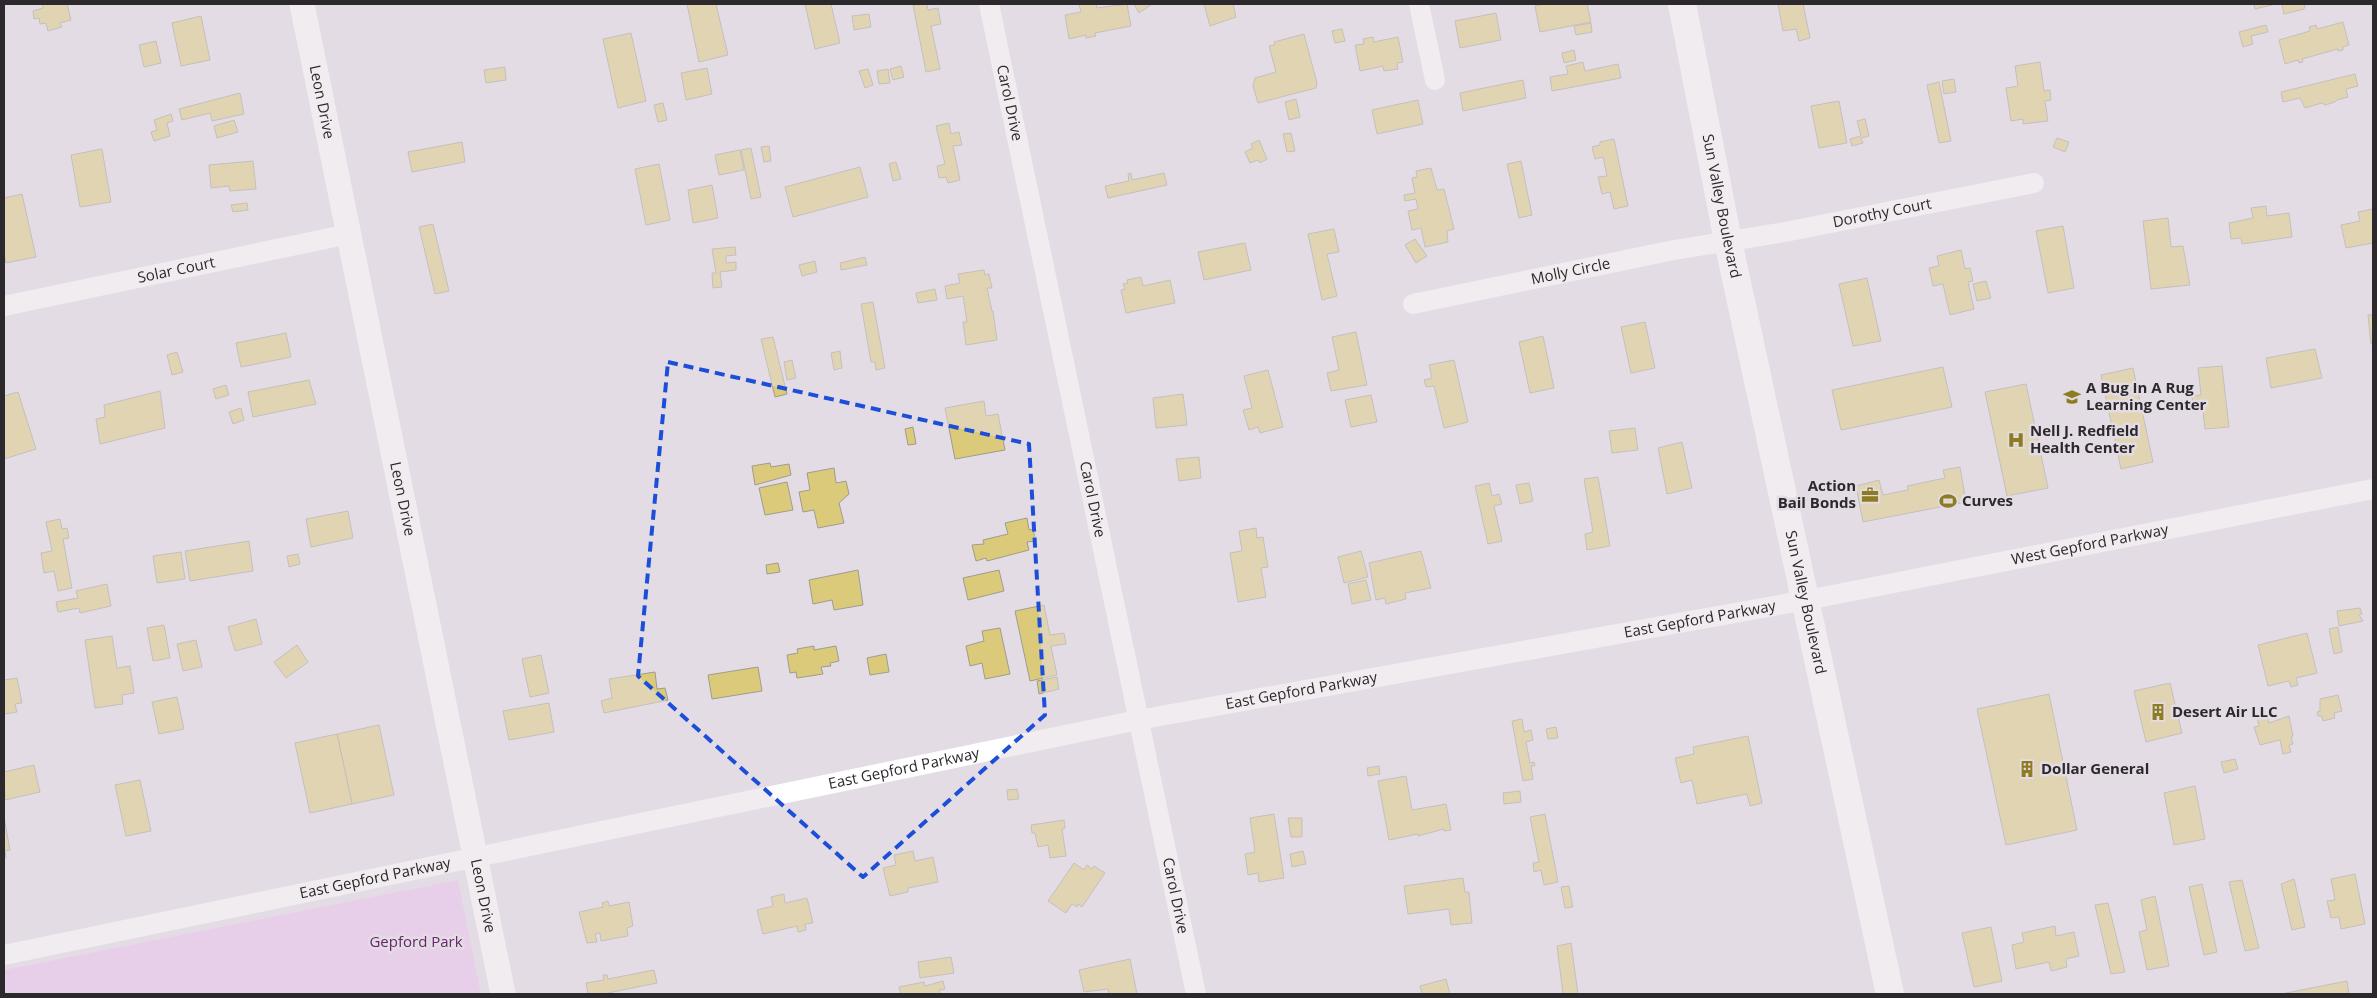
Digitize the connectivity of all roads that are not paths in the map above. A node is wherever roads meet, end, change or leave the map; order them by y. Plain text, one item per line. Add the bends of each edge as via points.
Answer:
1 (302, 4) edge
2 (989, 4) edge
3 (1419, 4) edge
4 (1682, 4) edge
5 (1435, 80) dead end
6 (2034, 183) dead end
7 (349, 234) junction
8 (1728, 241) junction
9 (1413, 304) dead end
10 (4, 306) edge
11 (2373, 488) edge
12 (1807, 600) junction
13 (1138, 720) junction
14 (475, 857) junction
15 (4, 955) edge
16 (503, 994) edge
17 (1196, 994) edge
18 (1890, 994) edge

1 - 7 street, Leon Drive
2 - 13 street, Carol Drive
3 - 5 street
4 - 8 main road, Sun Valley Boulevard
6 - 8 street, Dorothy Court
7 - 10 street, Solar Court
7 - 14 street, Leon Drive
8 - 9 street, Molly Circle
8 - 12 main road, Sun Valley Boulevard
11 - 12 street, West Gepford Parkway
12 - 13 street, East Gepford Parkway
12 - 18 main road, Sun Valley Boulevard
13 - 14 street, East Gepford Parkway
13 - 17 street, Carol Drive
14 - 15 street, East Gepford Parkway
14 - 16 street, Leon Drive

